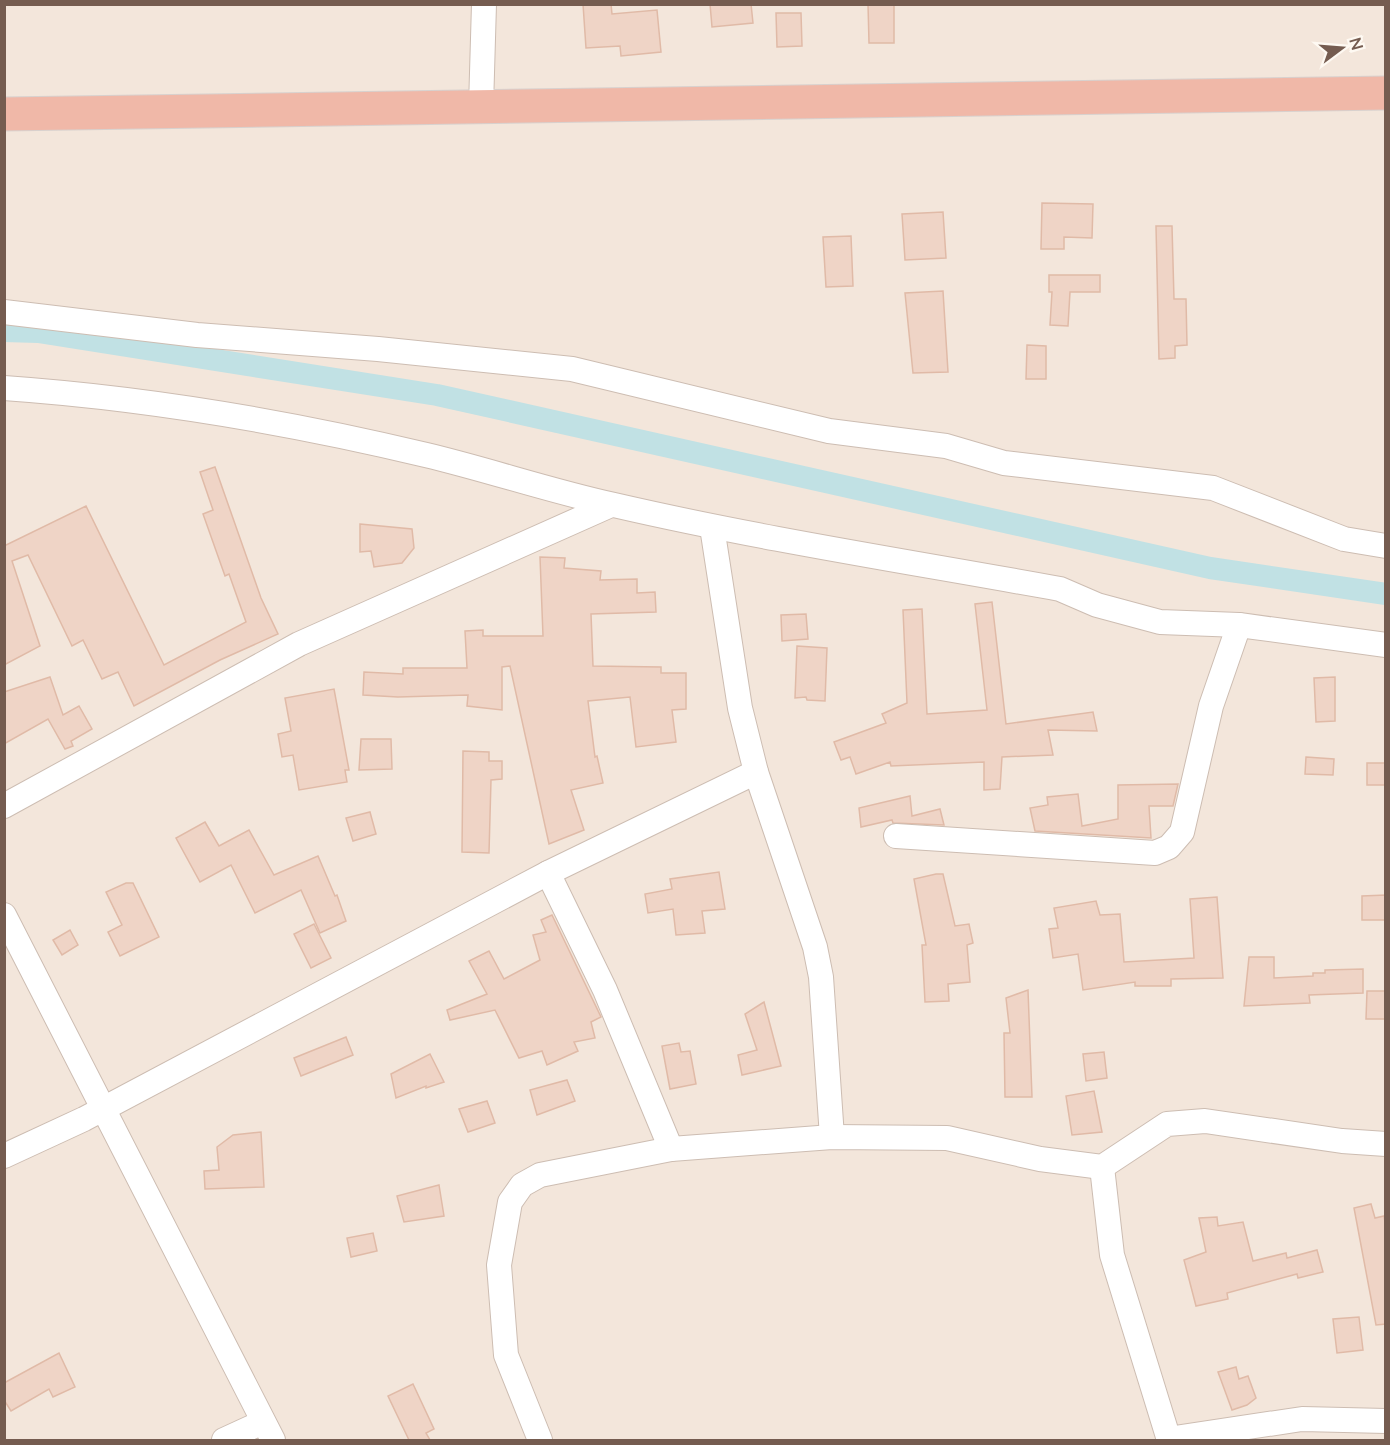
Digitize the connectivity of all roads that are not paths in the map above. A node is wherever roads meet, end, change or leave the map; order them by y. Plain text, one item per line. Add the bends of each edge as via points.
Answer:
1 (484, 4) edge
2 (1386, 93) edge
3 (481, 107) junction
4 (4, 114) edge
5 (4, 312) edge
6 (4, 388) edge
7 (611, 505) junction
8 (712, 527) junction
9 (1386, 546) edge
10 (1239, 625) junction
11 (1386, 645) edge
12 (756, 772) junction
13 (4, 806) edge
14 (896, 836) dead end
15 (548, 873) junction
16 (4, 915) edge
17 (103, 1108) junction
18 (832, 1137) junction
19 (1386, 1144) edge
20 (671, 1149) junction
21 (4, 1156) edge
22 (1102, 1167) junction
23 (1386, 1421) edge
24 (268, 1431) edge
25 (224, 1440) edge
26 (540, 1440) edge
27 (1168, 1440) edge

1 - 3 street
2 - 3 highway
3 - 4 highway
5 - 9 street via 197,335 572,369 829,431 946,446 1004,462 1213,488 1344,539
6 - 7 street via 86,393 249,418 425,455
7 - 8 street
7 - 13 street via 299,644
8 - 10 street via 1060,589 1097,605 1160,622
8 - 12 street via 740,708
10 - 11 street
10 - 14 street via 1211,706 1182,832 1169,847 1155,854
12 - 15 street
12 - 18 street via 815,947 821,977
15 - 17 street
15 - 20 street via 605,990
16 - 17 street
17 - 21 street
17 - 24 street
18 - 20 street
18 - 22 street via 947,1138 1040,1159
19 - 22 street via 1205,1120 1167,1124
20 - 26 street via 540,1175 522,1185 510,1202 499,1265 506,1355
22 - 27 street via 1112,1255
23 - 27 street via 1302,1419
24 - 25 street

